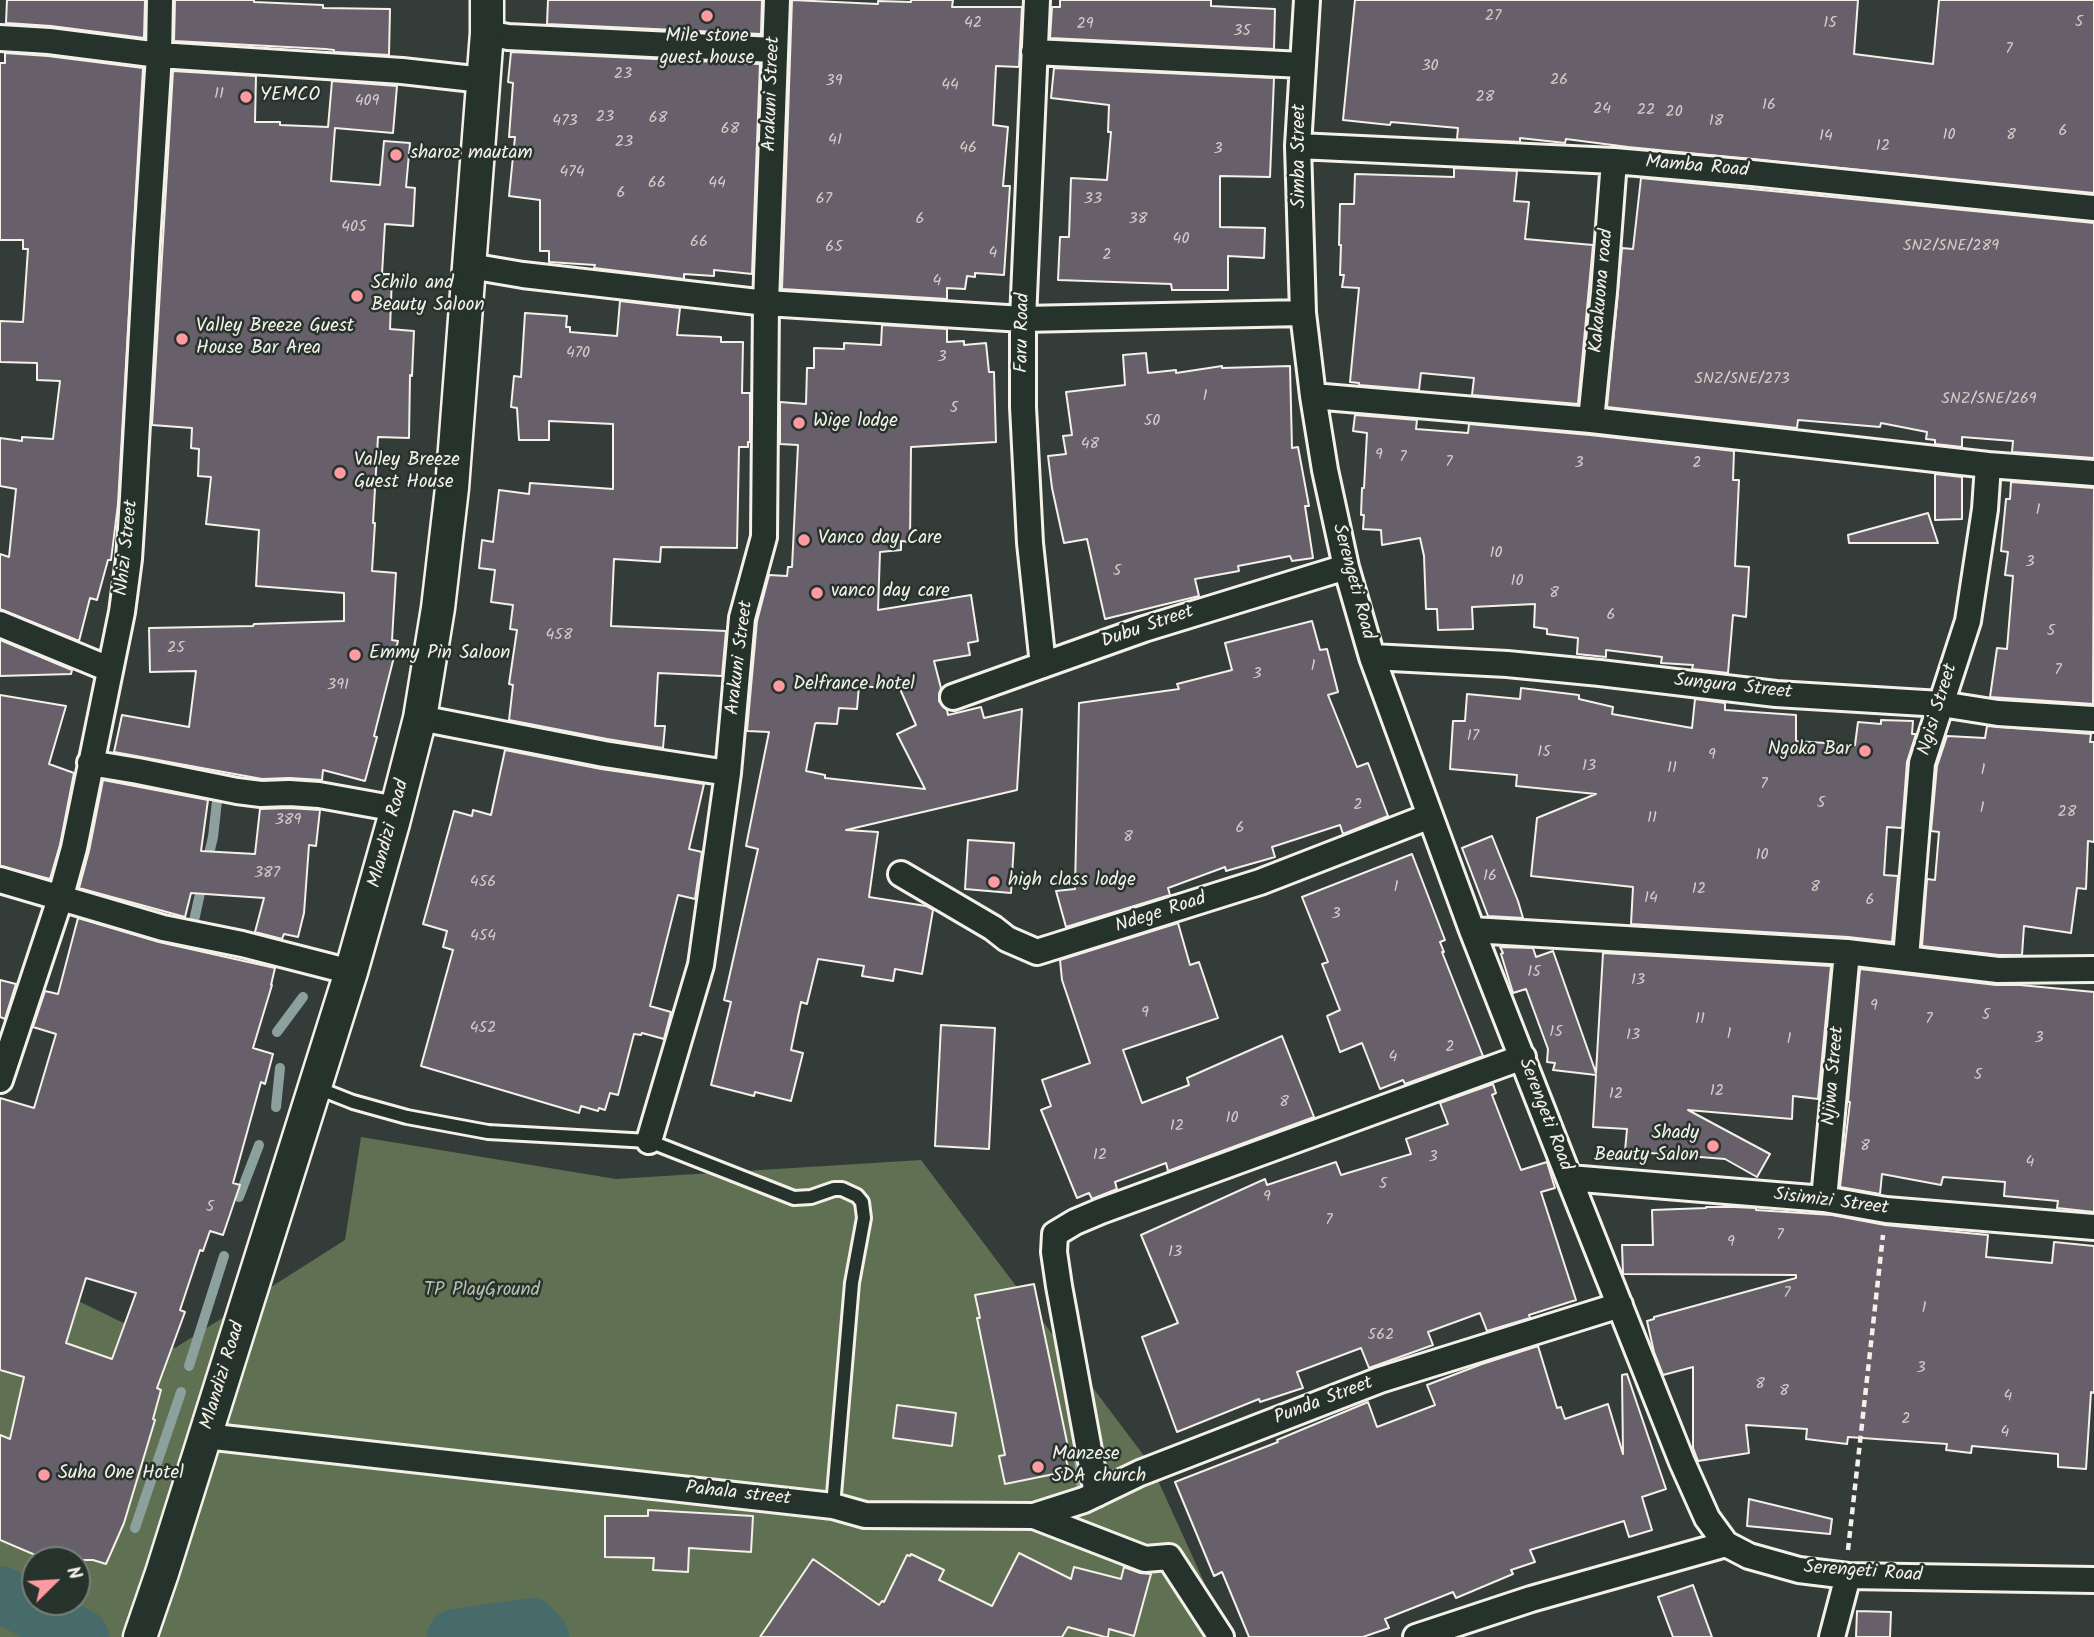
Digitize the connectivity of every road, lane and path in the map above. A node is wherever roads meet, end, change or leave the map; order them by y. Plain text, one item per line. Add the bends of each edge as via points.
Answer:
1 (160, 0) edge
2 (487, 0) edge
3 (777, 0) edge
4 (1037, 0) edge
5 (1307, 0) edge
6 (487, 33) junction
7 (0, 38) edge
8 (774, 50) junction
9 (1034, 52) junction
10 (159, 55) junction
11 (1303, 65) junction
12 (483, 80) junction
13 (1298, 146) junction
14 (1614, 161) junction
15 (2094, 208) edge
16 (470, 266) junction
17 (766, 303) junction
18 (1303, 313) junction
19 (1023, 319) junction
20 (1313, 396) junction
21 (1591, 420) junction
22 (1988, 466) junction
23 (2094, 473) edge
24 (1346, 567) junction
25 (0, 624) edge
26 (1372, 657) junction
27 (1043, 665) junction
28 (109, 668) junction
29 (953, 697) dead end
30 (1941, 704) junction
31 (420, 718) junction
32 (2094, 719) edge
33 (90, 763) junction
34 (728, 774) junction
35 (397, 809) junction
36 (1430, 816) junction
37 (901, 874) dead end
38 (0, 880) edge
39 (60, 899) junction
40 (1472, 930) junction
41 (1847, 952) junction
42 (1906, 958) junction
43 (2094, 969) edge
44 (351, 972) junction
45 (1523, 1057) junction
46 (0, 1080) edge
47 (315, 1087) junction
48 (649, 1141) junction
49 (1569, 1178) junction
50 (1824, 1199) junction
51 (1886, 1210) junction
52 (2094, 1227) edge
53 (1620, 1305) junction
54 (205, 1436) junction
55 (1097, 1494) junction
56 (833, 1506) junction
57 (1034, 1516) junction
58 (1726, 1544) junction
59 (1848, 1576) junction
60 (2094, 1580) edge
61 (140, 1637) edge
62 (1221, 1637) edge
63 (1416, 1637) edge
64 (1832, 1637) edge

1 - 10 street, Nhizi Street
2 - 6 street, Mlandizi Road
3 - 8 street, Arakuni Street
4 - 9 street, Faru Road
5 - 11 street, Simba Street
6 - 8 street
6 - 12 street, Mlandizi Road
7 - 10 street
8 - 17 street, Arakuni Street
9 - 11 street
9 - 19 street, Faru Road
10 - 12 street
10 - 28 street, Nhizi Street via 129,559
11 - 13 street, Simba Street
12 - 16 street, Mlandizi Road
13 - 14 street, Mamba Road
13 - 18 street, Simba Street
14 - 15 street, Mamba Road
14 - 21 street, Kakakuona road
16 - 17 street
16 - 31 street, Mlandizi Road via 450,501
17 - 19 street
17 - 34 street, Arakuni Street via 764,537 743,618
18 - 19 street
18 - 20 street, Serengeti Road
19 - 27 street, Faru Road via 1026,488
20 - 21 street
20 - 24 street, Serengeti Road
21 - 22 street
22 - 23 street
22 - 30 street, Ngisi Street via 1968,621
24 - 26 street, Serengeti Road
24 - 27 street, Dubu Street via 1144,628
25 - 28 street
26 - 30 street, Sungura Street via 1507,664 1776,694
26 - 36 street, Serengeti Road
27 - 29 street, Dubu Street
28 - 33 street, Nhizi Street
30 - 32 street, Sungura Street
30 - 42 street, Ngisi Street via 1922,762
31 - 34 street
31 - 35 street, Mlandizi Road
33 - 35 street via 237,791 319,794
33 - 39 street, Nhizi Street
34 - 48 street, Arakuni Street via 701,965
35 - 44 street, Mlandizi Road
36 - 37 street, Ndege Road via 1260,882 1037,952 1007,939
36 - 40 street, Serengeti Road
38 - 39 street
39 - 44 street
39 - 46 street, Nhizi Street
40 - 41 street
40 - 45 street, Serengeti Road
41 - 42 street
41 - 50 street, Njiwa Street
42 - 43 street via 1998,970
44 - 47 street, Mlandizi Road
45 - 49 street, Serengeti Road
45 - 55 street via 1101,1211 1055,1234 1059,1286
47 - 48 lane via 407,1117 474,1130
47 - 54 street, Mlandizi Road
48 - 56 lane via 794,1198 842,1189 862,1202 864,1218 852,1283
49 - 50 street, Sisimizi Street
49 - 53 street, Serengeti Road
50 - 51 street, Sisimizi Street
51 - 52 street, Sisimizi Street
51 - 59 path
53 - 55 street, Punda Street via 1380,1380
53 - 58 street, Serengeti Road via 1687,1473 1707,1518
54 - 56 street, Pahala street
54 - 61 street, Mlandizi Road
55 - 57 street, Punda Street
56 - 57 street, Pahala street via 865,1515
57 - 62 street, Pahala street via 1145,1559 1169,1557
58 - 59 street, Serengeti Road via 1749,1556 1800,1570
58 - 63 street
59 - 60 street, Serengeti Road
59 - 64 street

